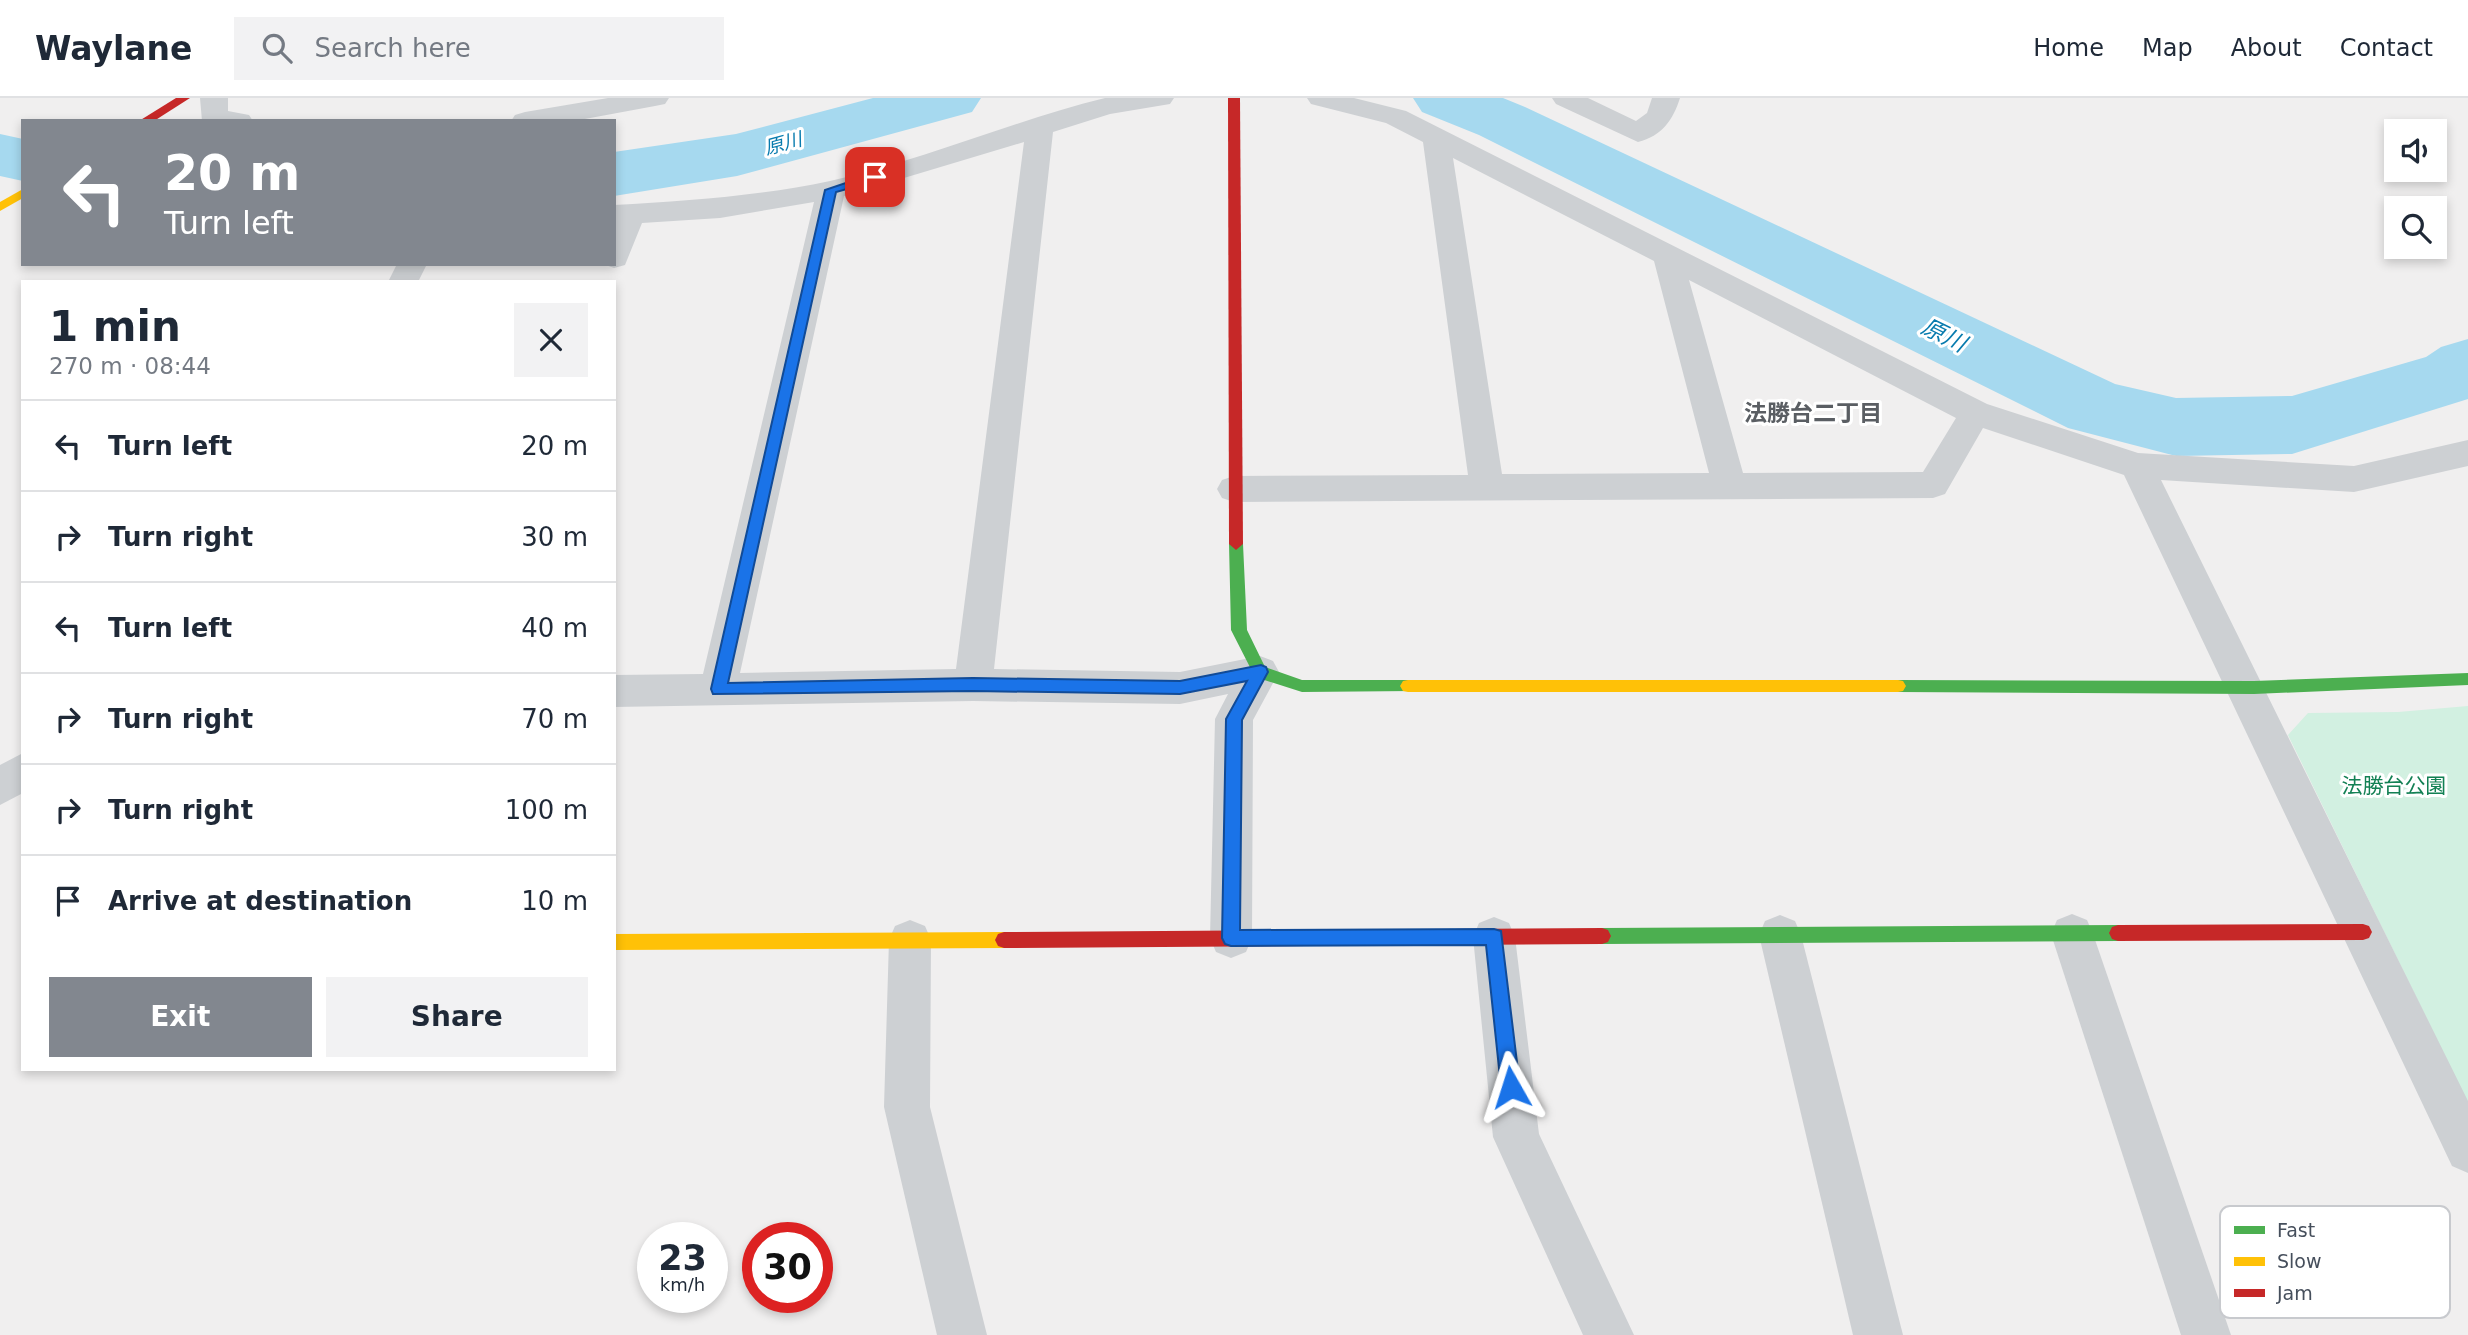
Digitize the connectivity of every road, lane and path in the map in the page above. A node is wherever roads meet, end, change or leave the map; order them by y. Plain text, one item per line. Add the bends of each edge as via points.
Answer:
1 (184, 98) edge
2 (214, 98) edge
3 (655, 98) edge
4 (1160, 98) edge
5 (1234, 98) edge
6 (1321, 98) edge
7 (1566, 98) edge
8 (1666, 98) edge
9 (149, 119) edge
10 (222, 119) edge
11 (537, 119) edge
12 (1040, 127) junction
13 (1436, 137) junction
14 (831, 190) junction
15 (21, 194) edge
16 (0, 207) edge
17 (622, 214) edge
18 (616, 247) edge
19 (1667, 255) junction
20 (1975, 413) junction
21 (2468, 453) edge
22 (2137, 466) junction
23 (1729, 486) junction
24 (1487, 488) junction
25 (1234, 489) junction
26 (1261, 672) junction
27 (2468, 679) edge
28 (973, 685) junction
29 (2244, 686) junction
30 (719, 689) junction
31 (616, 691) edge
32 (21, 772) edge
33 (0, 788) edge
34 (2363, 933) junction
35 (2072, 934) junction
36 (1780, 935) junction
37 (1494, 937) junction
38 (1231, 938) junction
39 (910, 940) junction
40 (616, 942) edge
41 (2468, 1150) edge
42 (962, 1335) edge
43 (1609, 1335) edge
44 (1878, 1335) edge
45 (2206, 1335) edge

1 - 9 street
2 - 10 street via 214,118
3 - 11 street
4 - 12 street via 1106,106
5 - 25 street
6 - 13 street via 1396,117
7 - 8 street via 1638,133 1660,117
12 - 14 street
12 - 28 street
13 - 19 street
13 - 24 street
14 - 17 street via 720,208
14 - 30 street
15 - 16 street
17 - 18 street
19 - 20 street
19 - 23 street
20 - 22 street
20 - 23 street via 1933,485
21 - 22 street via 2354,479
22 - 29 street
23 - 24 street
24 - 25 street
25 - 26 street via 1239,630
26 - 28 street via 1180,688
26 - 29 street via 1302,686
26 - 38 street via 1234,719
27 - 29 street
28 - 30 street
29 - 34 street
30 - 31 street
32 - 33 street
34 - 35 street
34 - 41 street
35 - 36 street
35 - 45 street
36 - 37 street
36 - 44 street
37 - 38 street
37 - 43 street via 1516,1138
38 - 39 street
39 - 40 street
39 - 42 street via 907,1107

